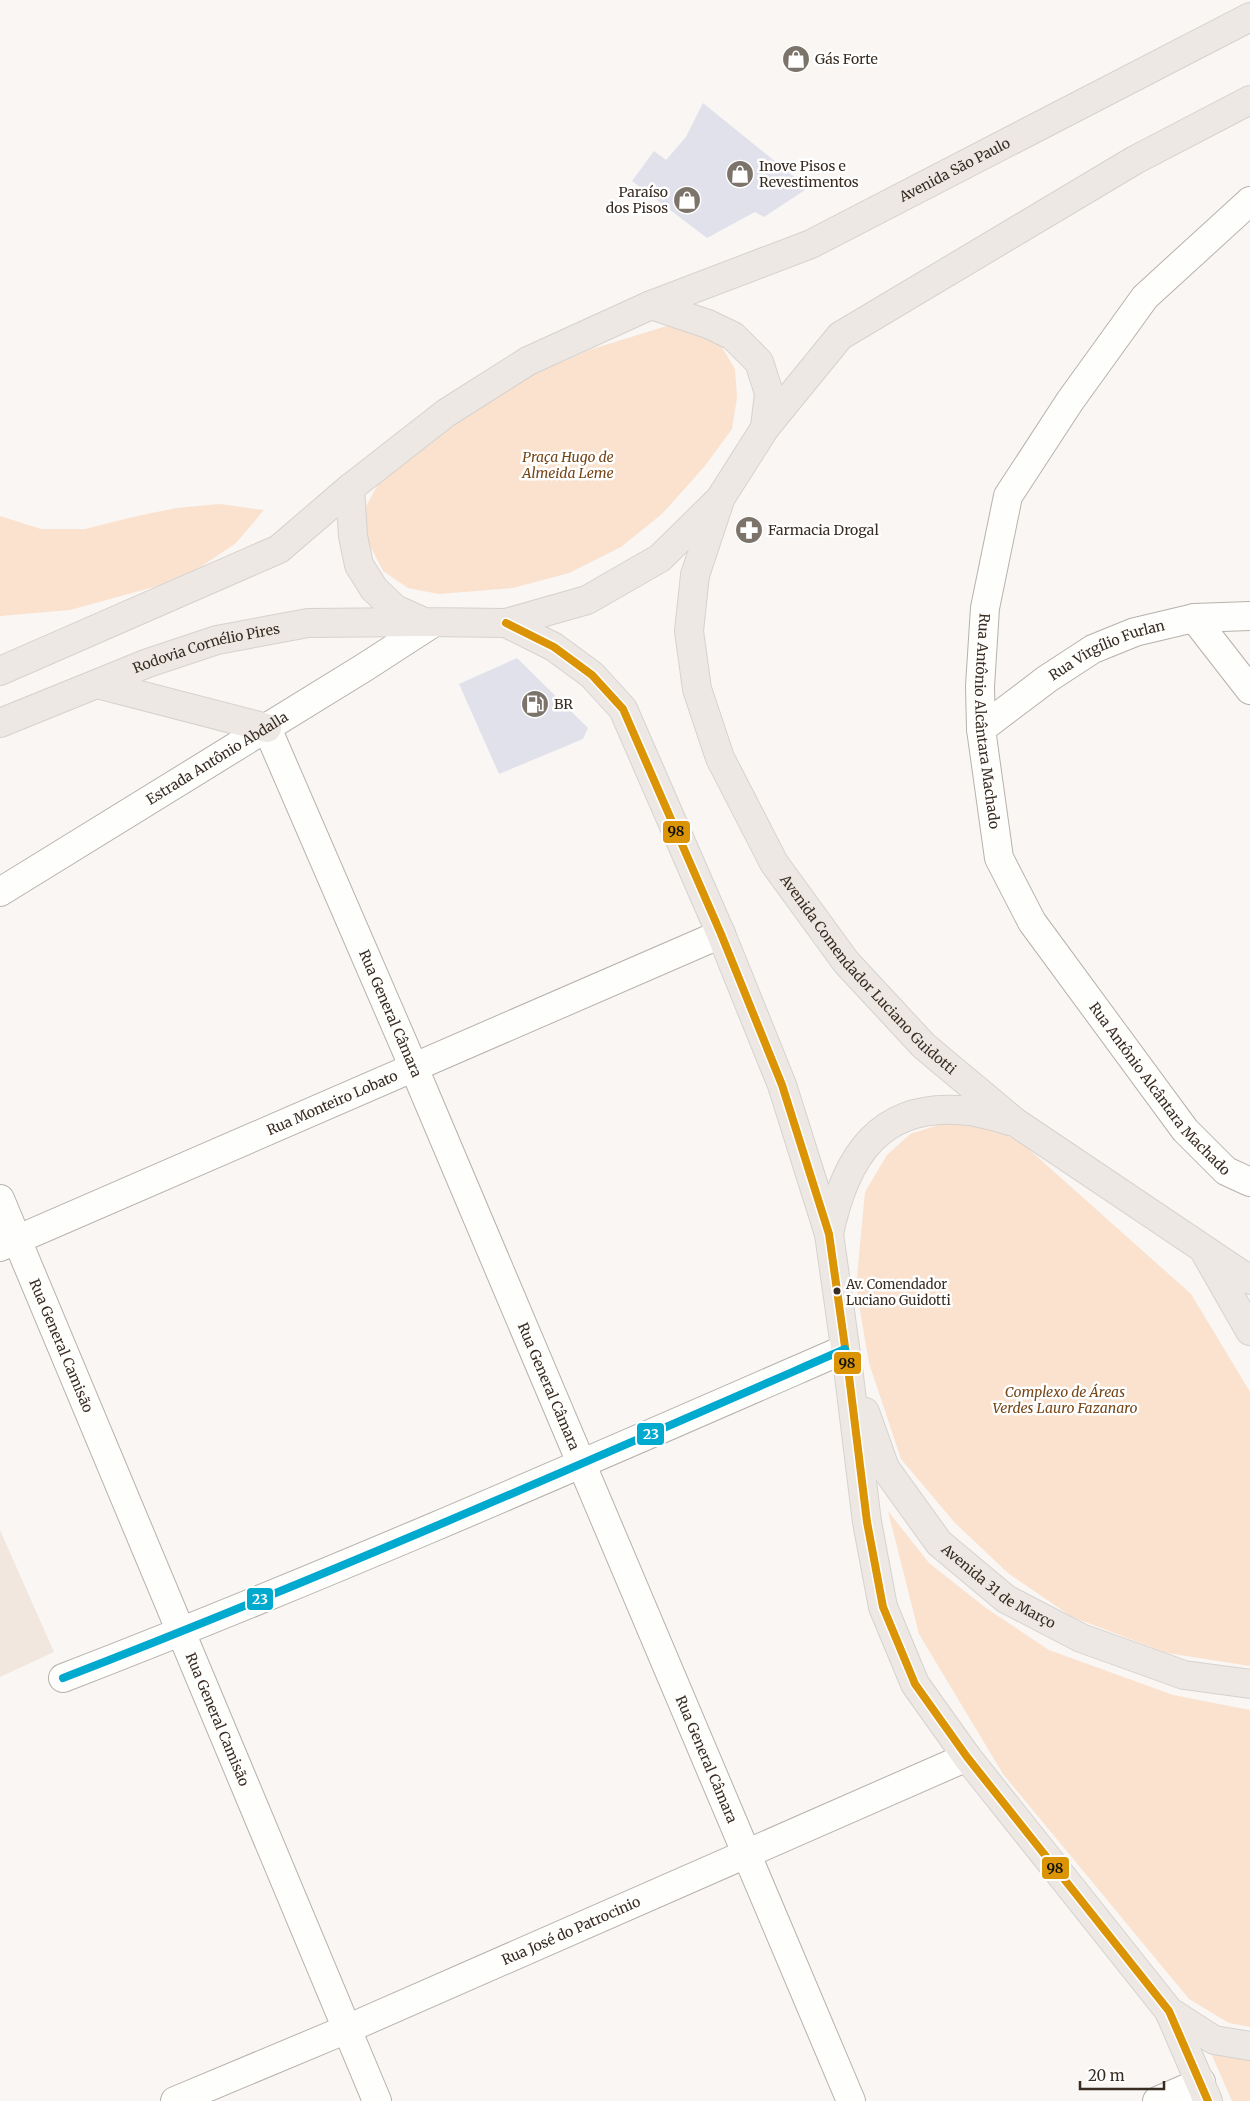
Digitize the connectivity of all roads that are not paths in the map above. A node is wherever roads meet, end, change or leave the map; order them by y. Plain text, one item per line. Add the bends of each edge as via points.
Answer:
1 (1250, 17) edge
2 (1250, 100) edge
3 (1250, 201) edge
4 (651, 305) junction
5 (765, 428) junction
6 (350, 488) junction
7 (720, 499) junction
8 (1250, 616) edge
9 (1194, 618) junction
10 (428, 622) junction
11 (506, 623) junction
12 (0, 671) edge
13 (97, 684) junction
14 (1250, 690) edge
15 (0, 723) edge
16 (267, 728) junction
17 (981, 729) junction
18 (0, 892) edge
19 (721, 934) junction
20 (414, 1068) junction
21 (1015, 1122) junction
22 (1250, 1182) edge
23 (0, 1199) edge
24 (829, 1234) junction
25 (9, 1244) edge
26 (1204, 1249) junction
27 (1250, 1280) edge
28 (1250, 1331) edge
29 (847, 1358) junction
30 (582, 1464) junction
31 (181, 1633) junction
32 (64, 1678) dead end
33 (1250, 1684) edge
34 (967, 1757) junction
35 (747, 1854) junction
36 (1169, 2011) junction
37 (347, 2029) junction
38 (1250, 2046) edge
39 (1205, 2091) edge
40 (175, 2101) edge
41 (377, 2101) edge
42 (851, 2101) edge
43 (1157, 2101) edge

1 - 4 main road, Avenida São Paulo via 811,244
2 - 5 main road via 1135,160 840,336
3 - 17 street, Rua Antônio Alcântara Machado via 1145,297 1070,401 1008,496 985,608
4 - 5 main road via 733,336 759,362 769,394
4 - 6 main road, Avenida São Paulo via 528,361 446,413
5 - 7 main road
6 - 10 main road via 353,536 359,564 374,589 394,609
6 - 12 main road via 279,549
7 - 11 main road via 660,558 595,596
7 - 21 main road, Avenida Comendador Luciano Guidotti via 695,575 688,631 696,689 720,758 774,863 846,962 924,1046
8 - 9 street, Rua Virgílio Furlan
9 - 14 street
9 - 17 street, Rua Virgílio Furlan via 1135,632 1093,649
10 - 11 main road, Rodovia Cornélio Pires
10 - 13 main road, Rodovia Cornélio Pires via 308,623 280,628 217,640
10 - 16 street, Estrada Antônio Abdalla
11 - 19 main road via 561,653 592,675 623,708
13 - 15 main road, Rodovia Cornélio Pires
13 - 16 main road
16 - 18 street, Estrada Antônio Abdalla
16 - 20 street, Rua General Câmara
17 - 22 street, Rua Antônio Alcântara Machado via 999,858 1032,922 1184,1130 1226,1171
19 - 20 street, Rua Monteiro Lobato
19 - 24 main road via 782,1085
20 - 25 street, Rua Monteiro Lobato
20 - 30 street, Rua General Câmara
21 - 24 main road via 969,1111 936,1110 902,1117 872,1137 860,1152 840,1190
21 - 26 main road, Avenida Comendador Luciano Guidotti
23 - 25 street, Rua General Camisão
24 - 29 main road
25 - 31 street, Rua General Camisão
26 - 27 main road
26 - 28 main road, Avenida Comendador Luciano Guidotti
29 - 30 street
29 - 33 main road, Avenida 31 de Março via 885,1468 938,1543 1006,1599 1081,1638 1184,1675
29 - 34 main road via 867,1522 883,1607 915,1684
30 - 31 street
30 - 35 street, Rua General Câmara
31 - 32 street
31 - 37 street, Rua General Camisão
34 - 35 street, Rua José do Patrocinio
34 - 36 main road
35 - 37 street, Rua José do Patrocinio
35 - 42 street, Rua General Câmara
36 - 38 main road via 1214,2040
36 - 39 main road
37 - 40 street, Rua José do Patrocinio
37 - 41 street, Rua General Camisão
39 - 43 street

